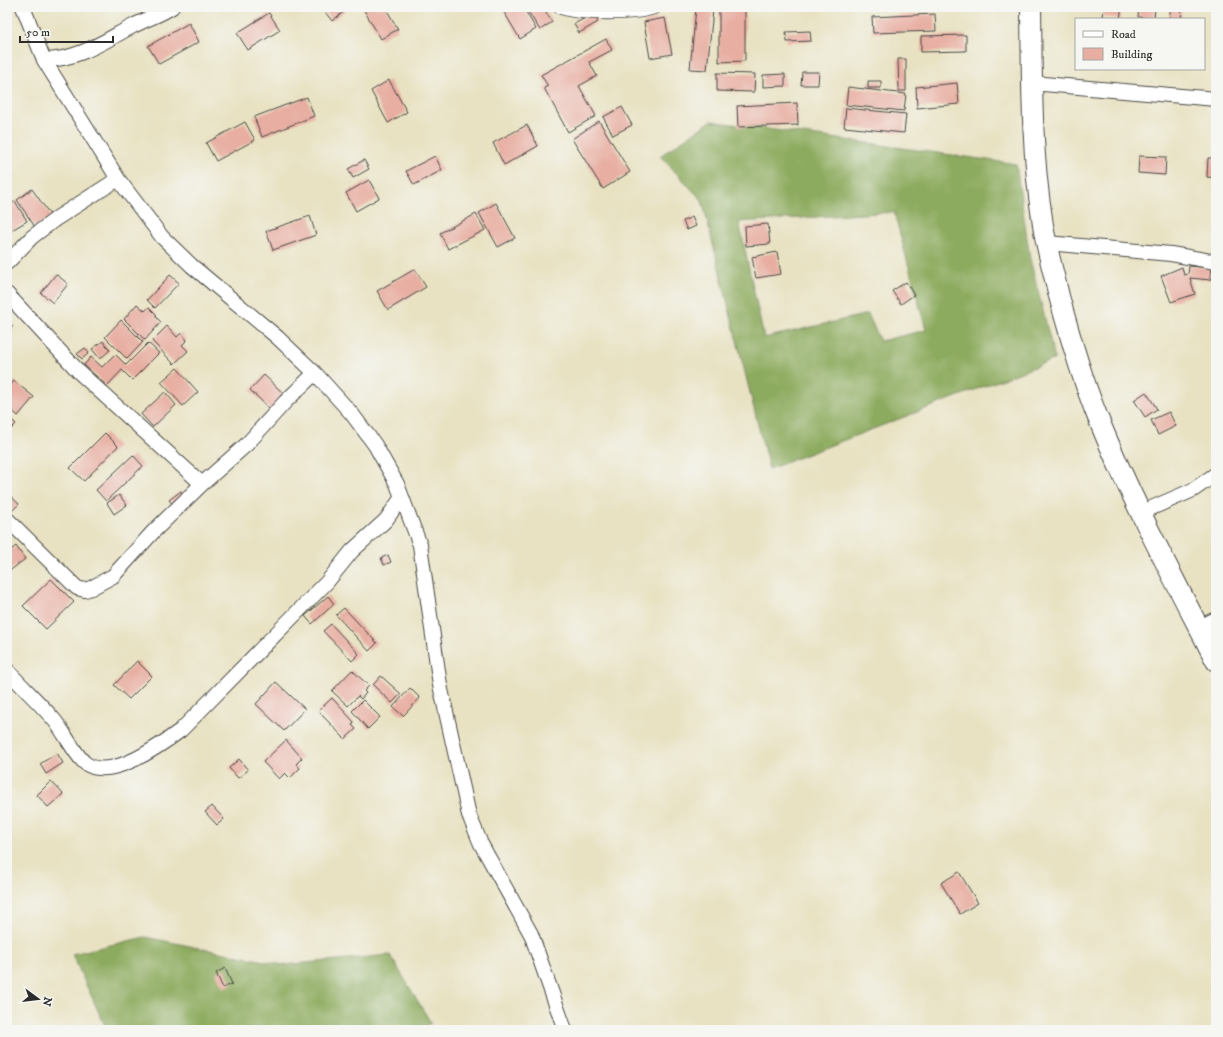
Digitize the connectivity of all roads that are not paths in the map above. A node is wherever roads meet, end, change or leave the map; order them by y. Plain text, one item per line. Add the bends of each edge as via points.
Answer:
1 (23, 7) edge
2 (172, 7) edge
3 (561, 7) edge
4 (654, 7) edge
5 (1031, 7) edge
6 (44, 60) junction
7 (1032, 83) junction
8 (1216, 99) edge
9 (118, 179) junction
10 (1047, 243) junction
11 (1216, 262) edge
12 (7, 263) edge
13 (7, 294) edge
14 (315, 373) junction
15 (1216, 474) edge
16 (202, 484) junction
17 (402, 497) junction
18 (1140, 513) junction
19 (7, 520) edge
20 (1207, 623) edge
21 (1216, 661) edge
22 (7, 670) edge
23 (565, 1030) edge

1 - 6 street
2 - 6 street via 76,56
3 - 4 street via 611,12 641,11
5 - 7 main road
6 - 9 street
7 - 8 street
7 - 10 main road via 1034,143
9 - 12 street via 57,218 32,237
9 - 14 street via 162,237
10 - 11 street via 1171,254
10 - 18 main road via 1074,351 1097,417
13 - 16 street via 80,373
14 - 16 street via 247,444
14 - 17 street via 352,414 375,445
15 - 18 street via 1193,490
16 - 19 street via 113,576 85,590 68,582
17 - 22 street via 386,520 352,551 327,582 181,730 134,760 94,768 84,763 55,721
17 - 23 street via 420,545 440,685 469,815 481,844 531,934
18 - 20 main road
20 - 21 main road

